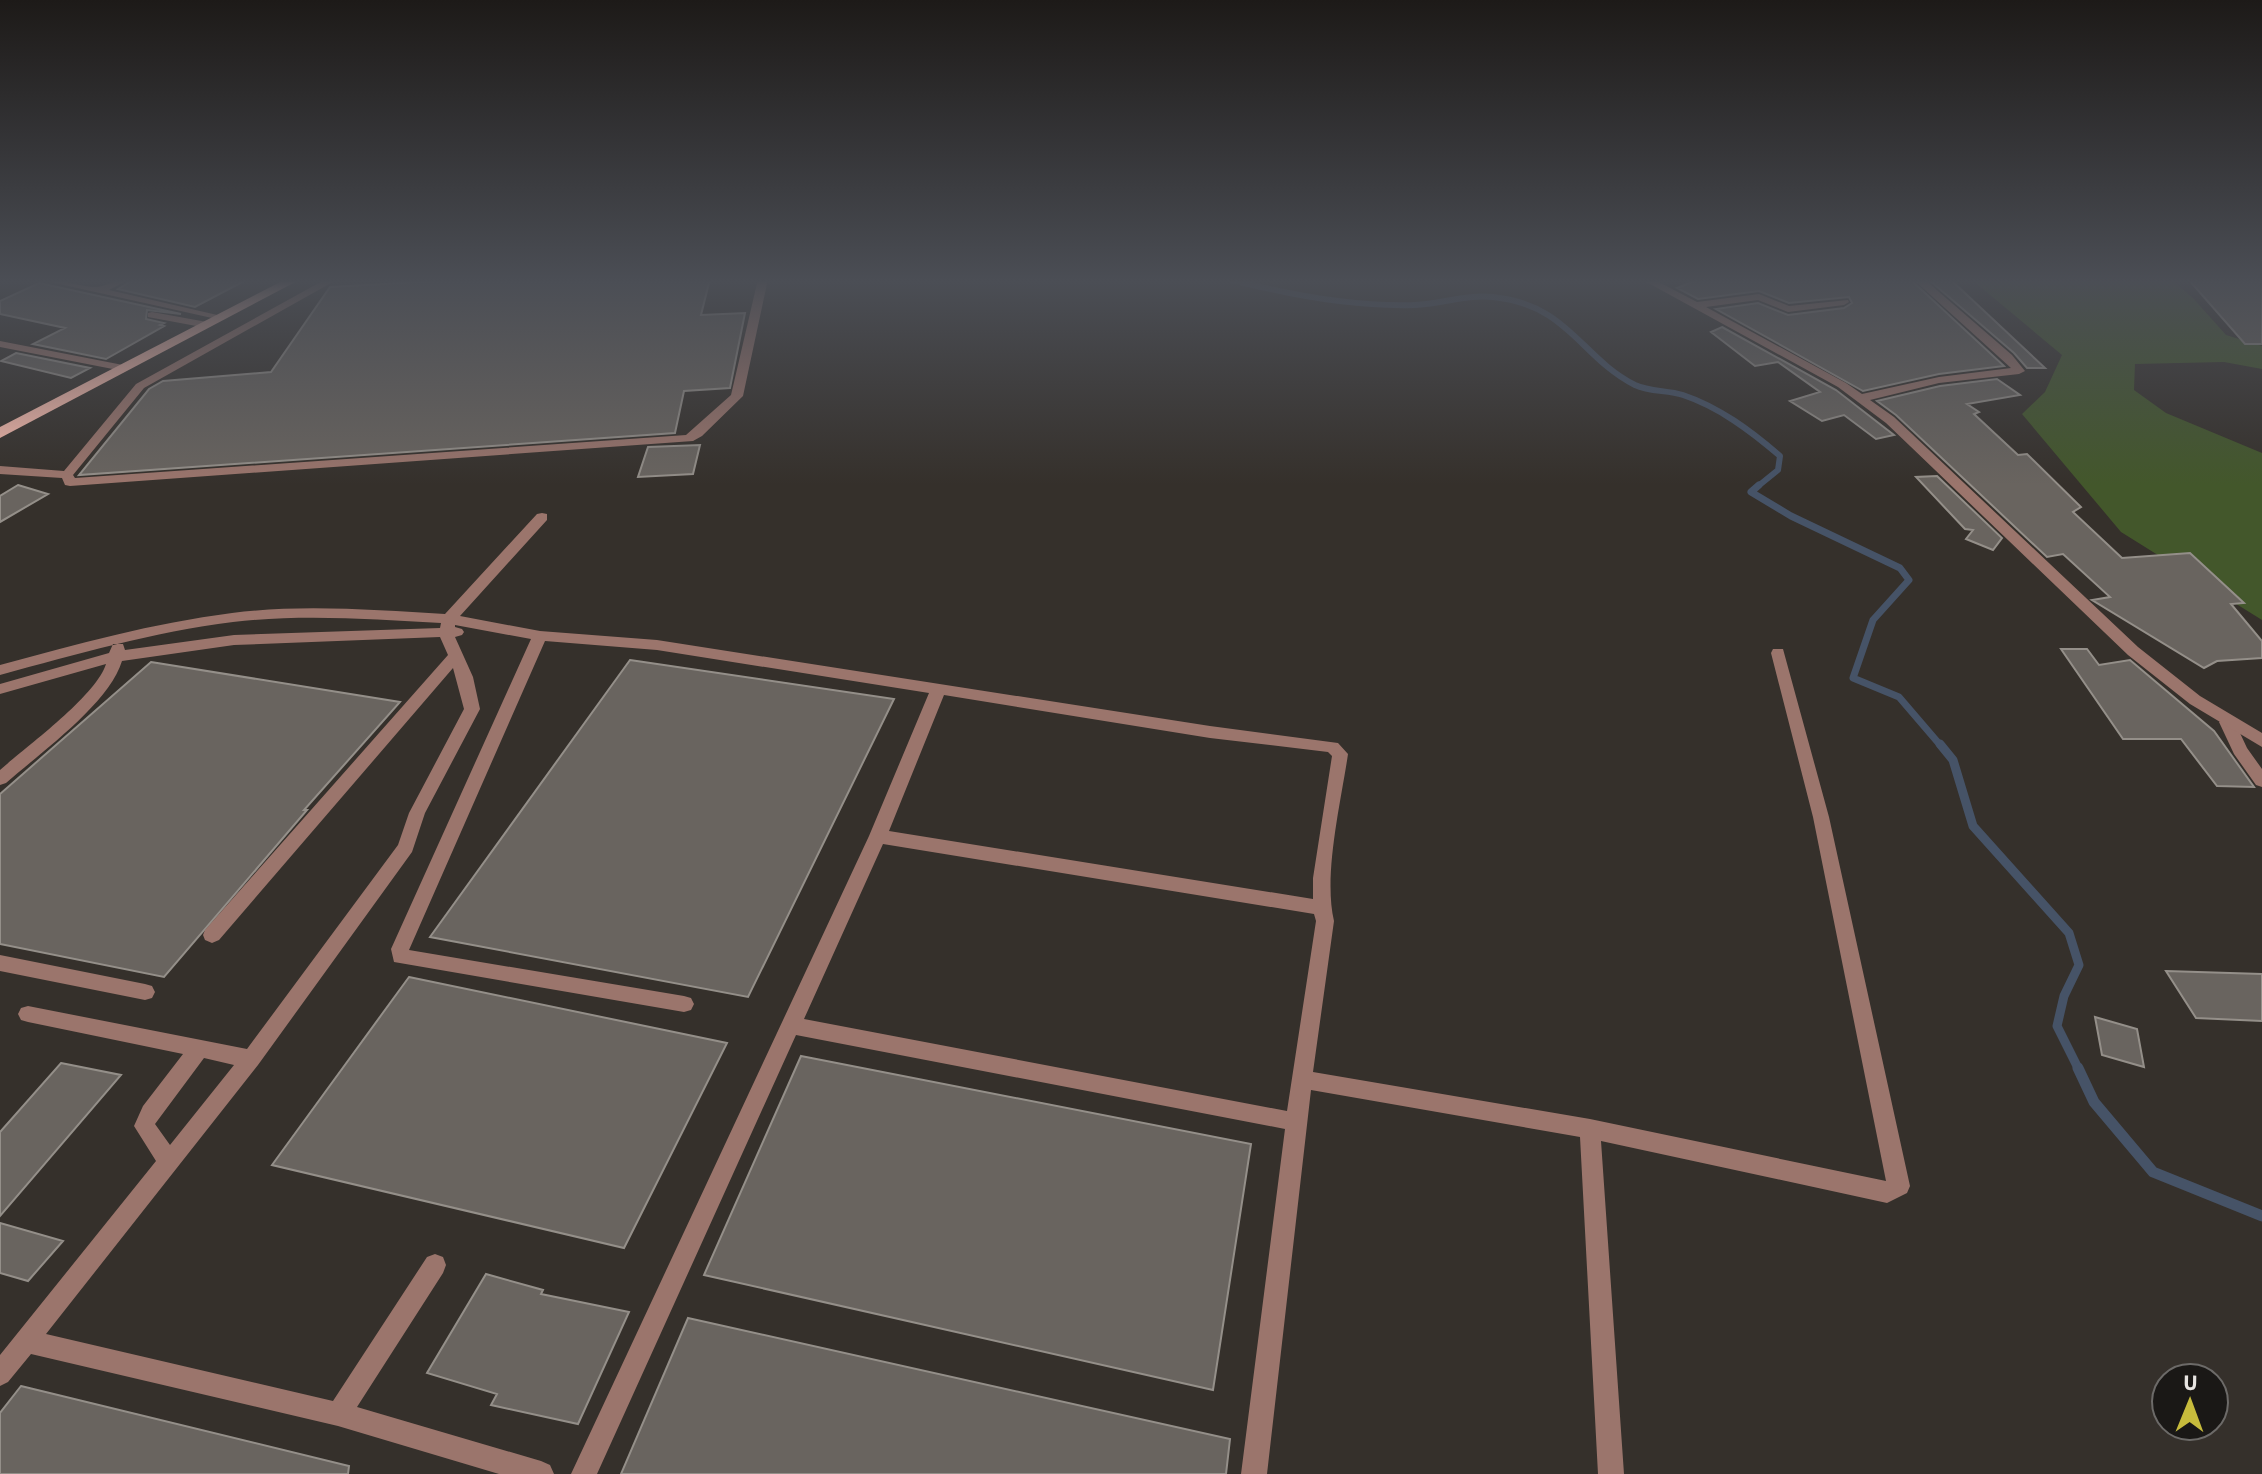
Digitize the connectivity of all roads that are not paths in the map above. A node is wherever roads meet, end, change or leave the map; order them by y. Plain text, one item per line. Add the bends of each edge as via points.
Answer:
1 (19, 348) edge
2 (162, 348) edge
3 (209, 348) edge
4 (748, 348) edge
5 (1773, 348) edge
6 (1997, 348) edge
7 (123, 368) junction
8 (1861, 398) junction
9 (0, 433) edge
10 (0, 470) edge
11 (67, 475) junction
12 (542, 517) dead end
13 (447, 627) junction
14 (125, 636) junction
15 (540, 636) junction
16 (1778, 653) dead end
17 (456, 655) junction
18 (114, 657) junction
19 (0, 670) edge
20 (939, 688) junction
21 (0, 689) edge
22 (2227, 722) junction
23 (2262, 741) edge
24 (0, 779) edge
25 (2262, 781) edge
26 (878, 836) junction
27 (1322, 908) junction
28 (212, 935) dead end
29 (0, 963) edge
30 (145, 992) dead end
31 (684, 1004) dead end
32 (28, 1014) dead end
33 (791, 1025) junction
34 (201, 1047) junction
35 (251, 1059) junction
36 (1302, 1079) junction
37 (1296, 1122) junction
38 (1590, 1129) junction
39 (169, 1161) junction
40 (435, 1265) dead end
41 (25, 1341) junction
42 (0, 1374) edge
43 (338, 1414) junction
44 (541, 1474) edge
45 (584, 1474) edge
46 (1254, 1474) edge
47 (1611, 1474) edge

1 - 7 street
2 - 7 main road
3 - 11 street via 140,386
4 - 11 street via 737,396 689,438 102,482 70,482
5 - 8 street
6 - 8 street via 2019,371 1939,380
7 - 9 main road
8 - 22 street via 1918,444 2133,651
10 - 11 street
12 - 13 street
13 - 14 street via 342,613 234,617
13 - 15 street
13 - 17 street
13 - 18 street via 234,640
14 - 18 street
14 - 19 street
15 - 20 street via 657,645
15 - 31 street via 401,956
16 - 38 street via 1821,817 1899,1186 1887,1192
17 - 28 street
17 - 35 street via 472,709 417,813 406,847
18 - 21 street
18 - 24 street via 110,675 94,696
20 - 26 street
20 - 27 street via 1332,747 1340,754
22 - 23 street
22 - 25 street
26 - 27 street
26 - 33 street
27 - 36 street via 1325,921
29 - 30 street
32 - 34 street
33 - 37 street
33 - 45 street
34 - 35 street
34 - 39 street via 144,1126
35 - 39 street
36 - 37 street
36 - 38 street
37 - 46 street
38 - 47 street
39 - 41 street
40 - 43 street
41 - 42 street
41 - 43 street
43 - 44 street

